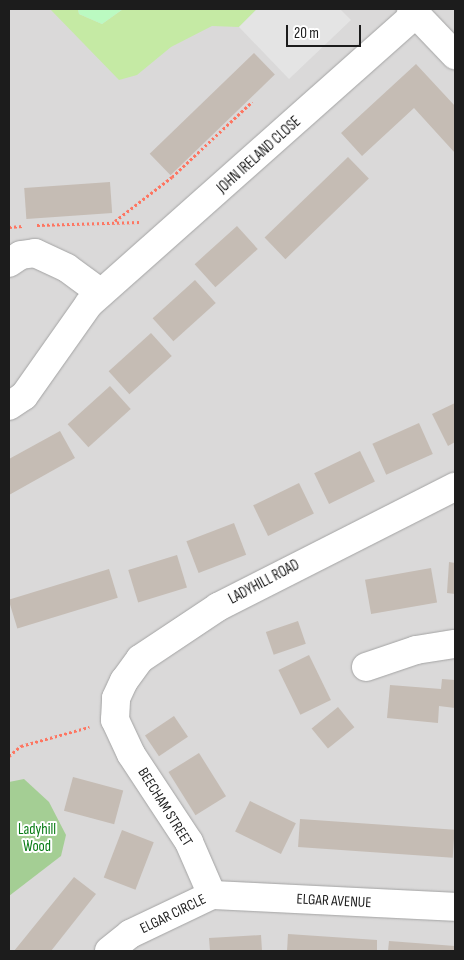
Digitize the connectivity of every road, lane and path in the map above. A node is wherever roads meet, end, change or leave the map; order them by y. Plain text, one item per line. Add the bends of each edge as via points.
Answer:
1 (413, 12) edge
2 (455, 55) edge
3 (252, 102) dead end
4 (114, 222) junction
5 (144, 222) dead end
6 (9, 227) edge
7 (9, 263) edge
8 (101, 294) junction
9 (9, 406) edge
10 (455, 487) edge
11 (455, 644) edge
12 (366, 668) dead end
13 (114, 720) junction
14 (9, 756) edge
15 (212, 895) junction
16 (455, 907) edge
17 (109, 951) edge

1 - 2 street
1 - 8 street, JOHN IRELAND CLOSE
3 - 4 path via 172,176
4 - 5 path
4 - 6 path
7 - 8 street via 21,255 36,254 67,268
8 - 9 street, JOHN IRELAND CLOSE via 78,316 24,396
10 - 13 street, LADYHILL ROAD via 264,581 175,632 140,659 124,681 116,698
11 - 12 street via 416,650
13 - 14 path via 22,746
13 - 15 street, BEECHAM STREET via 131,754 188,842
15 - 16 street, ELGAR AVENUE
15 - 17 street, ELGAR CIRCLE via 130,934

